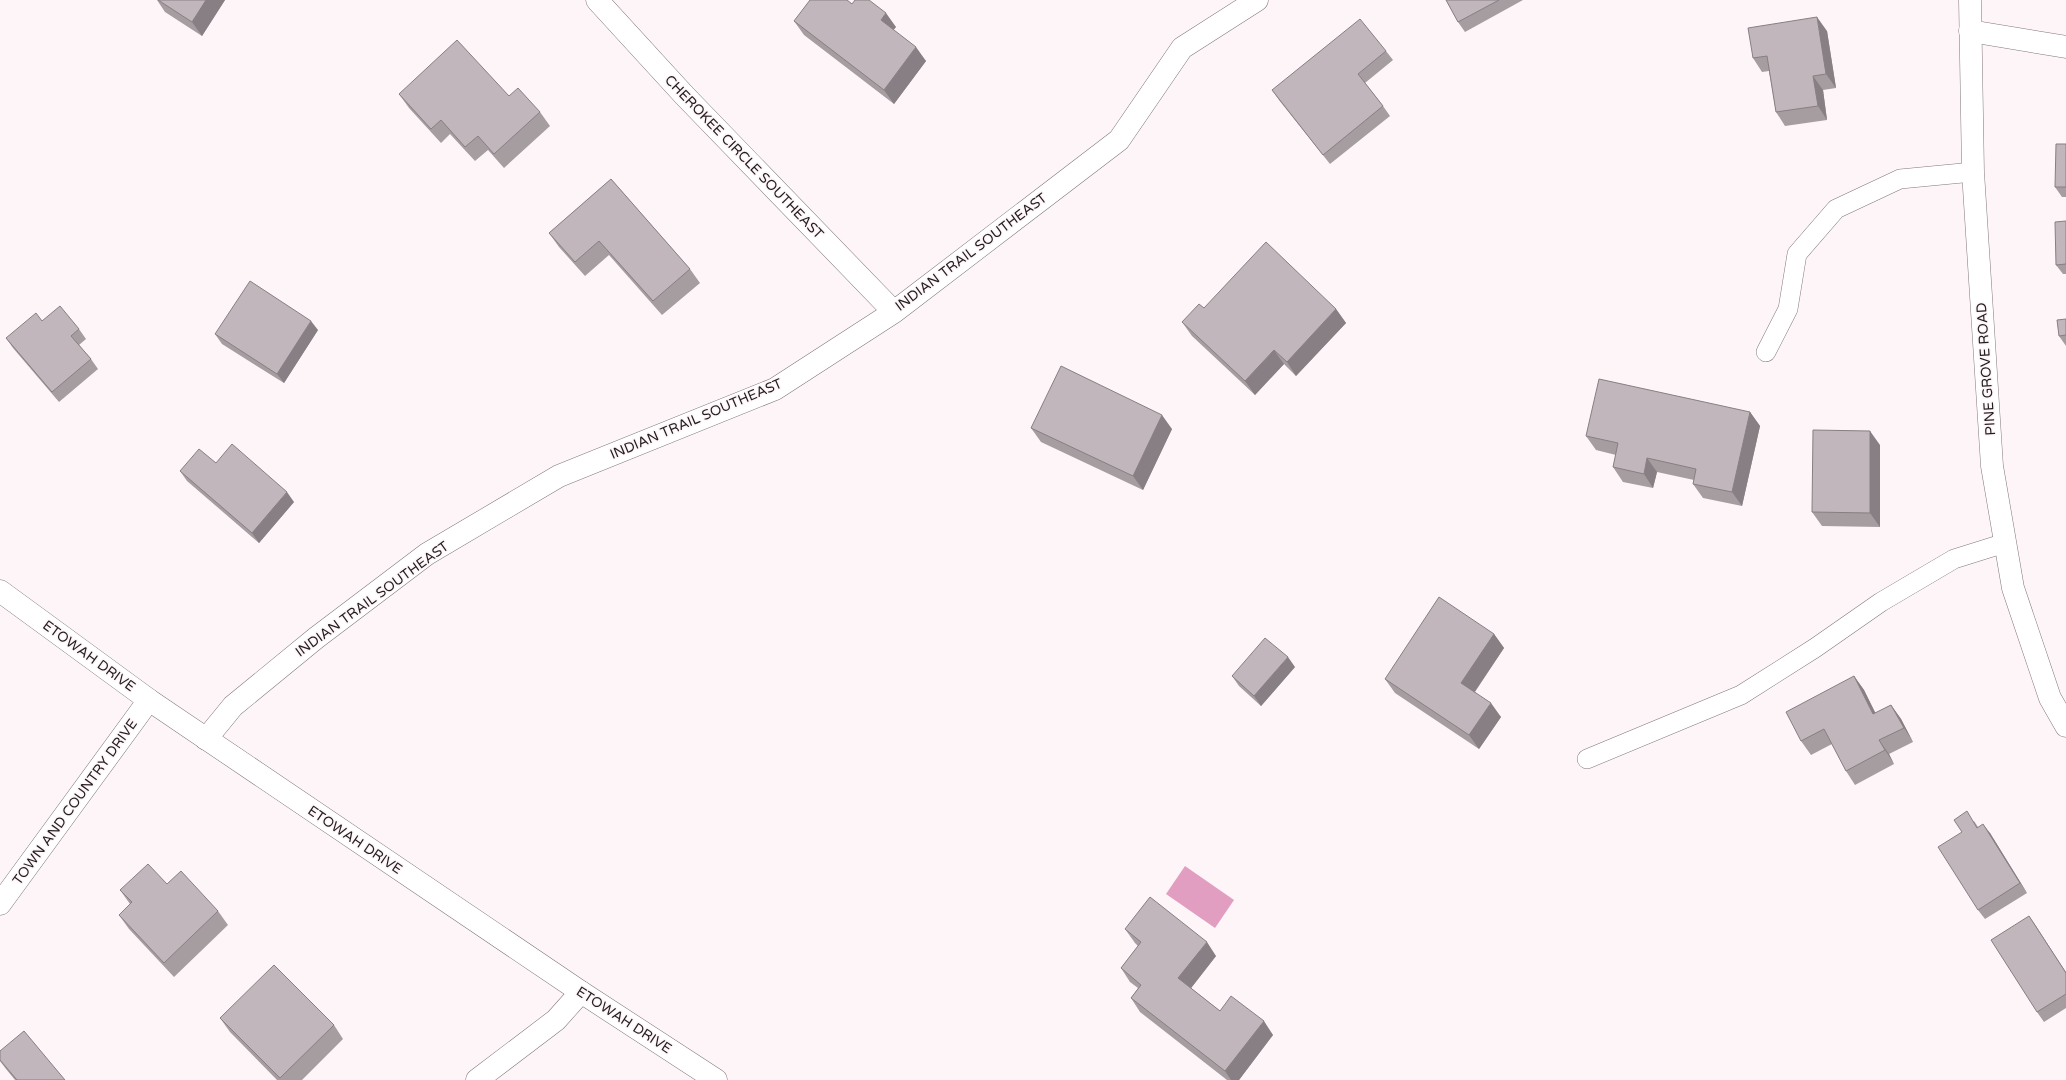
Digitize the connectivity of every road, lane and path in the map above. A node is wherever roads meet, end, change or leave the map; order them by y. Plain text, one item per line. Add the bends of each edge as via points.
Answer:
1 (597, 0) edge
2 (1257, 0) edge
3 (1970, 0) edge
4 (1970, 31) junction
5 (2066, 47) edge
6 (1973, 172) junction
7 (894, 312) junction
8 (1766, 352) dead end
9 (2005, 543) junction
10 (0, 591) edge
11 (149, 700) junction
12 (2066, 726) edge
13 (206, 739) junction
14 (1587, 759) dead end
15 (0, 904) edge
16 (581, 992) junction
17 (477, 1080) edge
18 (716, 1080) edge

1 - 7 street, CHEROKEE CIRCLE SOUTHEAST via 684,95
2 - 7 street, INDIAN TRAIL SOUTHEAST via 1182,48 1119,140
3 - 4 street, PINE GROVE ROAD
4 - 5 street
4 - 6 street, PINE GROVE ROAD
6 - 8 lane via 1900,180 1836,209 1797,254 1788,309
6 - 9 street, PINE GROVE ROAD via 1992,466
7 - 13 street, INDIAN TRAIL SOUTHEAST via 775,389 560,476 427,554 316,638 233,706
9 - 12 street, PINE GROVE ROAD via 2016,595 2050,698
9 - 14 lane via 1954,559 1881,602 1741,695
10 - 11 street, ETOWAH DRIVE
11 - 13 street, ETOWAH DRIVE
11 - 15 street, TOWN AND COUNTRY DRIVE
13 - 16 street, ETOWAH DRIVE
16 - 17 street via 556,1020
16 - 18 street, ETOWAH DRIVE

